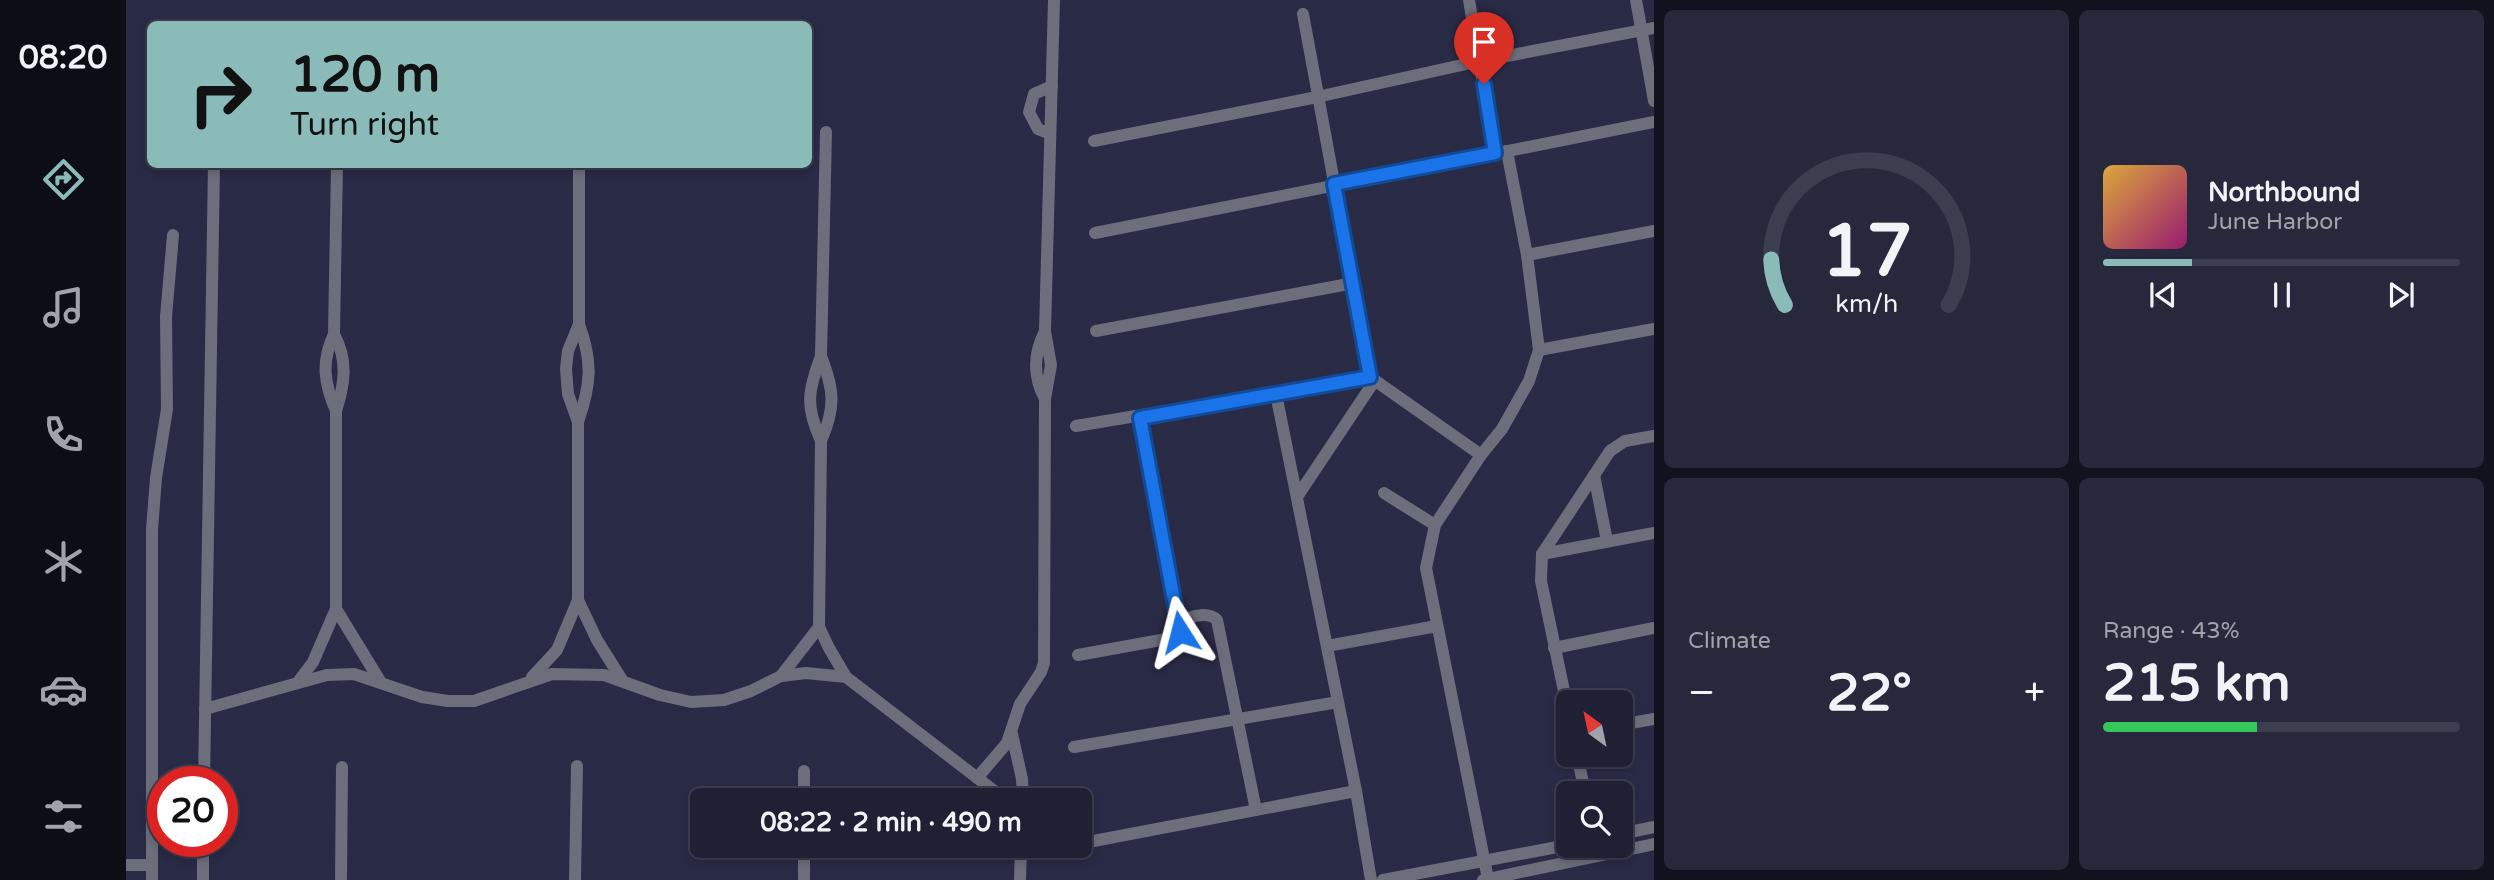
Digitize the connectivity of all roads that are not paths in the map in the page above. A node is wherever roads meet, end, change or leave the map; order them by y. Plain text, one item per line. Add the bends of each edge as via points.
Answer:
1 (1054, 0) edge
2 (1469, 0) edge
3 (1636, 0) edge
4 (1303, 14) dead end
5 (1654, 28) edge
6 (1640, 31) junction
7 (1480, 61) junction
8 (1052, 86) junction
9 (1317, 97) junction
10 (1654, 101) edge
11 (1654, 122) edge
12 (826, 132) dead end
13 (1050, 134) junction
14 (1094, 141) dead end
15 (1501, 152) junction
16 (214, 168) edge
17 (337, 168) edge
18 (579, 168) edge
19 (1334, 184) junction
20 (1654, 231) edge
21 (1094, 233) dead end
22 (173, 236) dead end
23 (1527, 255) junction
24 (1354, 283) junction
25 (579, 324) junction
26 (1654, 329) edge
27 (1096, 331) dead end
28 (334, 334) junction
29 (1539, 350) junction
30 (821, 356) junction
31 (1372, 379) junction
32 (1276, 394) junction
33 (336, 411) junction
34 (1140, 418) junction
35 (578, 422) junction
36 (1076, 426) dead end
37 (1654, 436) edge
38 (821, 441) junction
39 (1481, 455) junction
40 (1594, 475) junction
41 (1384, 493) dead end
42 (1297, 497) junction
43 (1435, 525) junction
44 (1654, 533) edge
45 (1607, 541) junction
46 (1542, 554) junction
47 (578, 600) junction
48 (336, 609) junction
49 (1179, 620) junction
50 (1437, 626) junction
51 (819, 627) junction
52 (1654, 628) edge
53 (1327, 646) junction
54 (1554, 648) junction
55 (1078, 654) dead end
56 (781, 677) junction
57 (846, 677) junction
58 (622, 680) junction
59 (298, 681) junction
60 (380, 681) junction
61 (528, 681) junction
62 (1563, 690) edge
63 (1338, 702) junction
64 (205, 709) junction
65 (1654, 719) edge
66 (1237, 720) junction
67 (1633, 723) edge
68 (1012, 733) junction
69 (1074, 747) dead end
70 (204, 766) edge
71 (577, 766) dead end
72 (342, 767) dead end
73 (804, 771) dead end
74 (977, 778) junction
75 (804, 788) edge
76 (990, 788) edge
77 (1022, 788) edge
78 (1356, 791) junction
79 (1256, 810) junction
80 (1654, 827) edge
81 (1633, 831) edge
82 (1092, 841) edge
83 (1654, 844) edge
84 (1556, 847) edge
85 (203, 857) edge
86 (804, 858) edge
87 (1021, 858) edge
88 (1485, 861) junction
89 (126, 865) edge
90 (152, 865) junction
91 (1485, 879) edge
92 (152, 880) edge
93 (203, 880) edge
94 (341, 880) edge
95 (575, 880) edge
96 (804, 880) edge
97 (1020, 880) edge
98 (1371, 880) edge
99 (1383, 880) edge

1 - 8 lane
2 - 7 lane
3 - 6 lane
4 - 9 lane
5 - 6 lane
6 - 7 lane
6 - 10 lane
7 - 9 lane
7 - 15 lane
8 - 13 lane
8 - 13 lane via 1034,94 1028,112 1033,125
9 - 14 lane
9 - 19 lane
11 - 15 lane
12 - 30 lane
13 - 68 lane via 1045,331 1051,365 1045,399 1044,663 1020,705
15 - 19 lane
15 - 23 lane
16 - 64 lane
17 - 28 lane
18 - 25 lane
19 - 21 lane
19 - 24 lane
20 - 23 lane
22 - 90 lane via 166,317 167,409 152,530
23 - 29 lane
24 - 27 lane
24 - 31 lane
25 - 35 lane via 590,370
25 - 35 lane via 566,369 568,394
26 - 29 lane
28 - 33 lane via 344,352 345,370
28 - 33 lane via 325,352 324,372
29 - 39 lane via 1517,404
30 - 38 lane via 833,397 831,418
30 - 38 lane via 808,400
31 - 32 lane
31 - 39 lane
31 - 42 lane
32 - 34 lane
32 - 42 lane
33 - 48 lane
34 - 36 lane
34 - 49 lane
35 - 47 lane
37 - 40 lane via 1617,446
38 - 51 lane
39 - 43 lane
40 - 45 lane
40 - 46 lane
41 - 43 lane
42 - 53 lane
43 - 50 lane via 1426,568
44 - 45 lane
45 - 46 lane
46 - 54 lane via 1541,581
47 - 58 lane
47 - 61 lane via 557,650
48 - 59 lane via 313,662
48 - 60 lane
49 - 55 lane via 1180,632 1172,638
49 - 66 lane via 1210,615 1217,620
50 - 53 lane
50 - 88 lane
51 - 56 lane
51 - 57 lane
52 - 54 lane
53 - 63 lane
54 - 62 lane
56 - 57 lane via 806,673
56 - 58 lane via 724,700 691,702
57 - 74 lane
58 - 61 lane via 579,673
59 - 60 lane via 354,674
59 - 64 lane
60 - 61 lane via 447,701 474,701
63 - 66 lane
63 - 78 lane
64 - 70 lane
65 - 67 lane
66 - 69 lane
66 - 79 lane
68 - 74 lane
68 - 77 lane
71 - 95 lane
72 - 94 lane
73 - 75 lane
74 - 76 lane
78 - 79 lane
78 - 98 lane
79 - 82 lane
80 - 81 lane
83 - 91 lane
84 - 88 lane
85 - 93 lane
86 - 96 lane
87 - 97 lane
88 - 91 lane
88 - 99 lane
89 - 90 lane
90 - 92 lane

